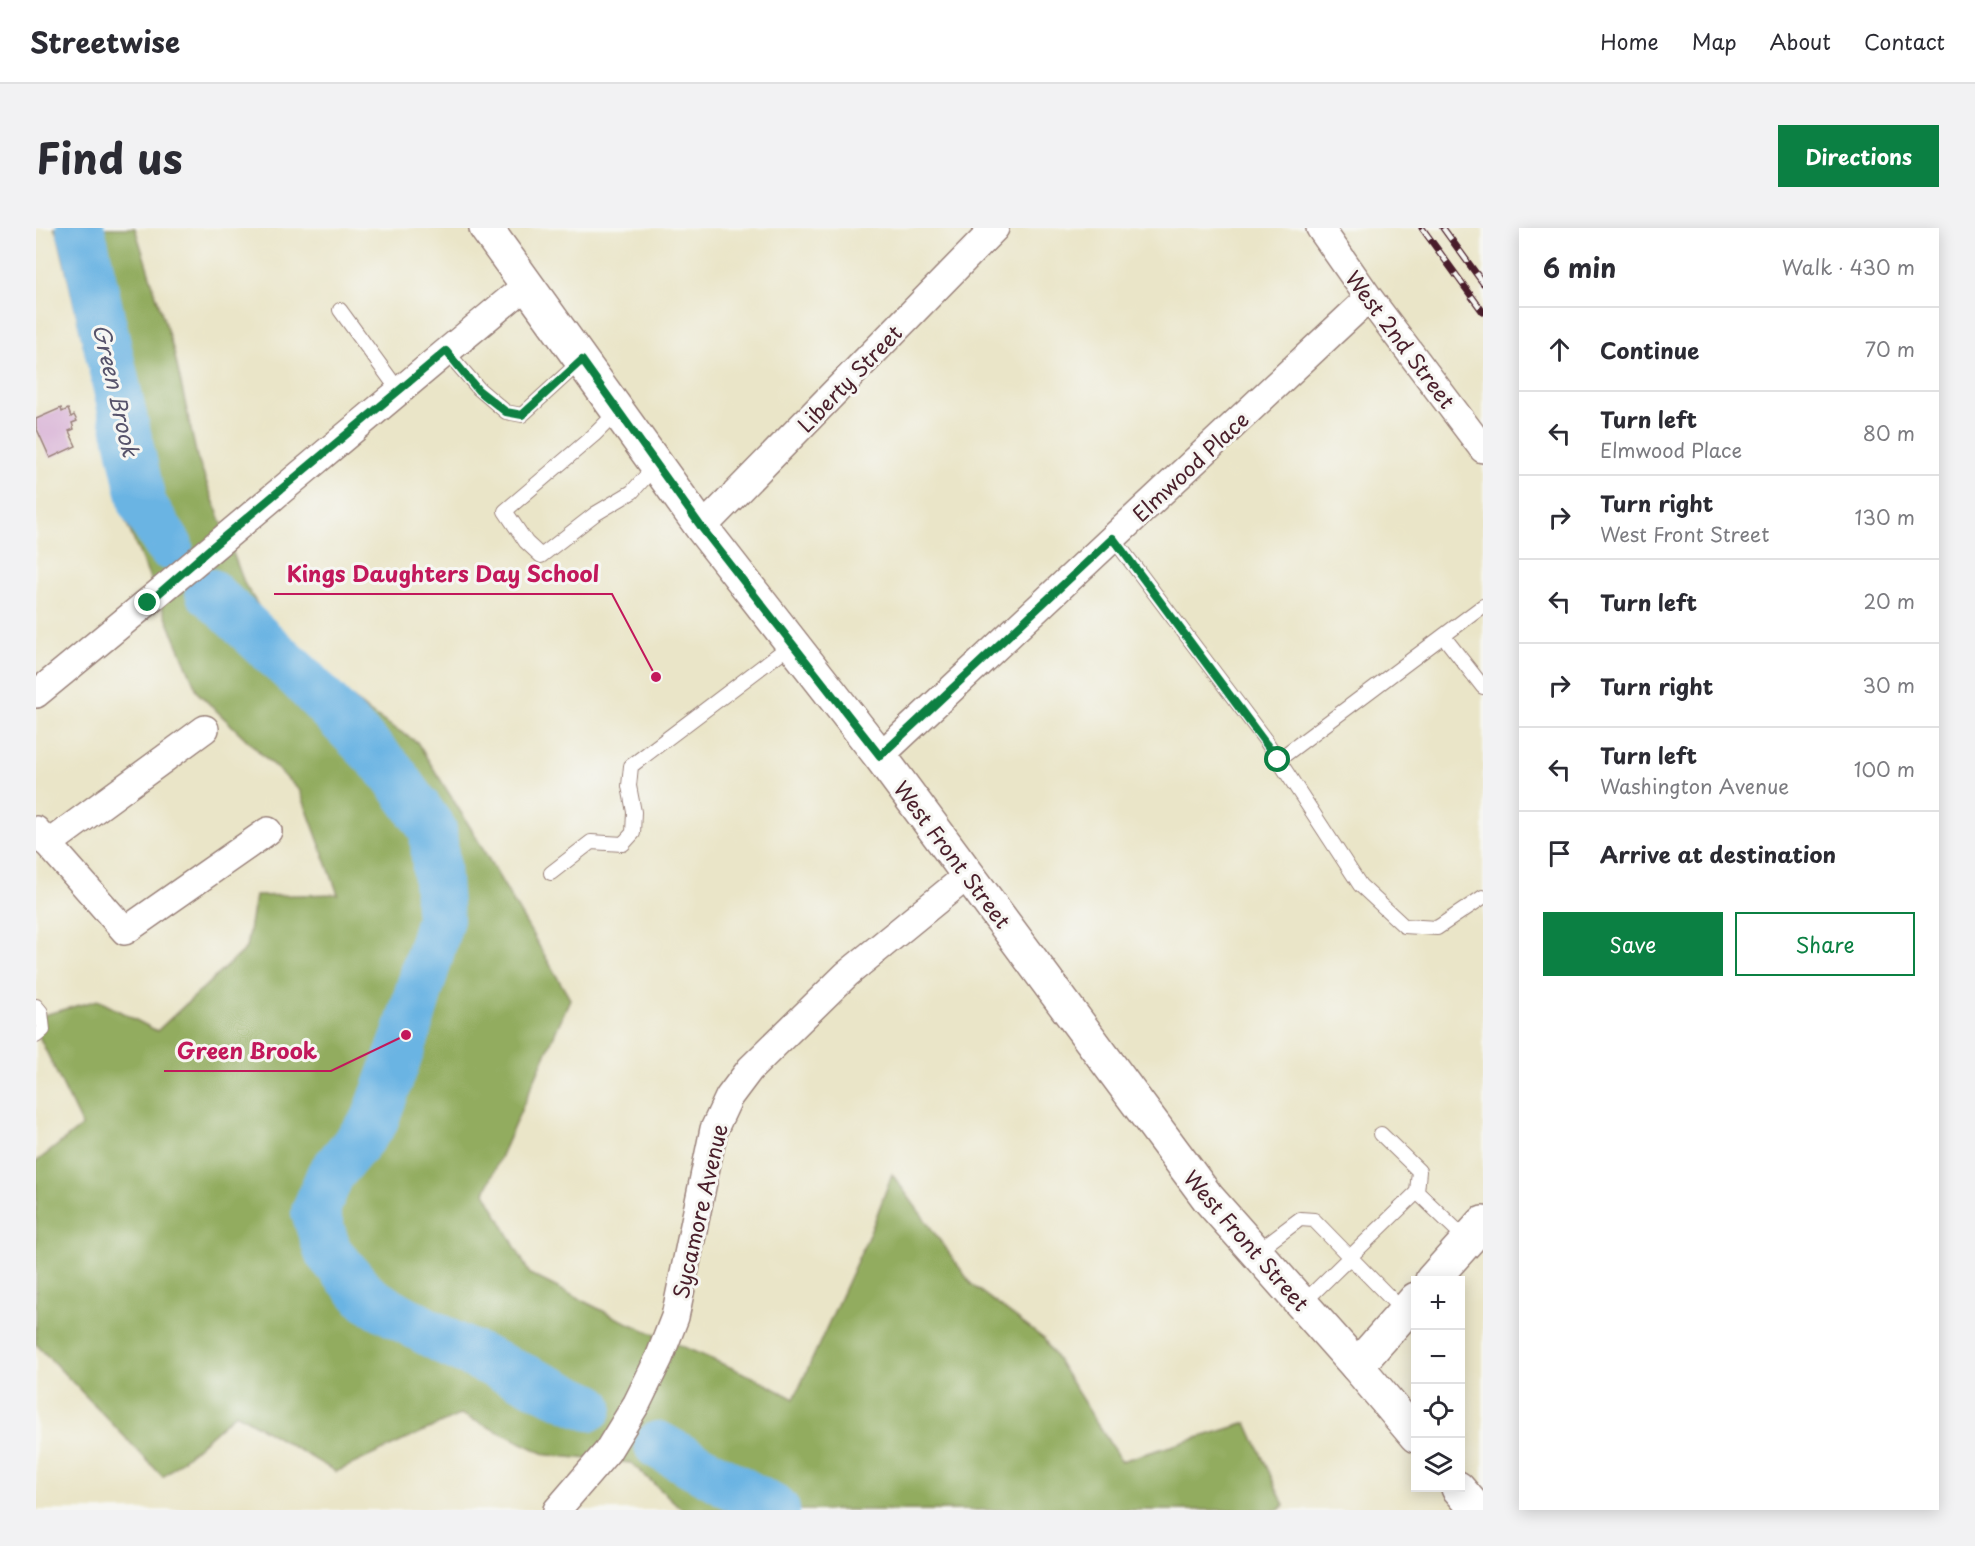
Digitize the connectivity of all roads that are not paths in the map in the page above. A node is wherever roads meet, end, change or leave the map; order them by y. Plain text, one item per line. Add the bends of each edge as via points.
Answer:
1 (486, 228) edge
2 (995, 228) edge
3 (1320, 228) edge
4 (528, 284) junction
5 (1369, 298) junction
6 (340, 310) dead end
7 (446, 351) junction
8 (582, 360) junction
9 (399, 391) junction
10 (618, 411) junction
11 (1483, 449) edge
12 (656, 465) junction
13 (702, 528) junction
14 (1113, 538) junction
15 (1483, 606) edge
16 (1444, 637) junction
17 (792, 644) junction
18 (1483, 687) edge
19 (36, 694) edge
20 (205, 729) dead end
21 (880, 756) junction
22 (1278, 760) junction
23 (268, 831) dead end
24 (42, 837) edge
25 (551, 873) dead end
26 (968, 874) junction
27 (1483, 897) edge
28 (36, 1006) edge
29 (36, 1036) edge
30 (1381, 1134) dead end
31 (1417, 1192) junction
32 (1475, 1232) edge
33 (1256, 1252) junction
34 (1350, 1257) junction
35 (1436, 1276) edge
36 (1302, 1304) junction
37 (1410, 1306) edge
38 (1357, 1366) junction
39 (1411, 1430) edge
40 (1461, 1492) edge
41 (560, 1509) edge
42 (1477, 1510) edge

1 - 4 street, West Front Street
2 - 13 street, Liberty Street
3 - 5 street, West 2nd Street
4 - 7 street
4 - 8 street, West Front Street
5 - 11 street, West 2nd Street
5 - 14 street, Elmwood Place
6 - 9 lane
7 - 8 lane via 478,390 506,412 522,415
7 - 9 street
8 - 10 street, West Front Street
9 - 19 street
10 - 12 street, West Front Street
10 - 12 lane via 505,511 526,542 541,556 595,514 632,492
12 - 13 street, West Front Street
13 - 17 street, West Front Street
14 - 21 street, Elmwood Place
14 - 22 lane
15 - 16 lane
16 - 18 lane
16 - 22 lane
17 - 21 street, West Front Street
17 - 25 lane via 632,766 629,786 633,833 623,844 591,842
20 - 24 street
21 - 26 street, West Front Street
22 - 27 lane via 1360,885 1404,926 1437,928
23 - 24 street via 125,931
26 - 33 street, West Front Street via 1208,1198
26 - 41 street, Sycamore Avenue via 847,974 750,1069 729,1097 714,1129 675,1317 659,1358 607,1452
28 - 29 lane via 41,1011 43,1030
30 - 31 lane via 1419,1172
31 - 32 lane
31 - 34 lane
32 - 35 street
33 - 34 lane via 1300,1219 1314,1220
33 - 36 street, West Front Street
34 - 36 lane
34 - 37 lane
36 - 38 street, West Front Street
37 - 38 street
38 - 39 street, West Front Street
40 - 42 street

